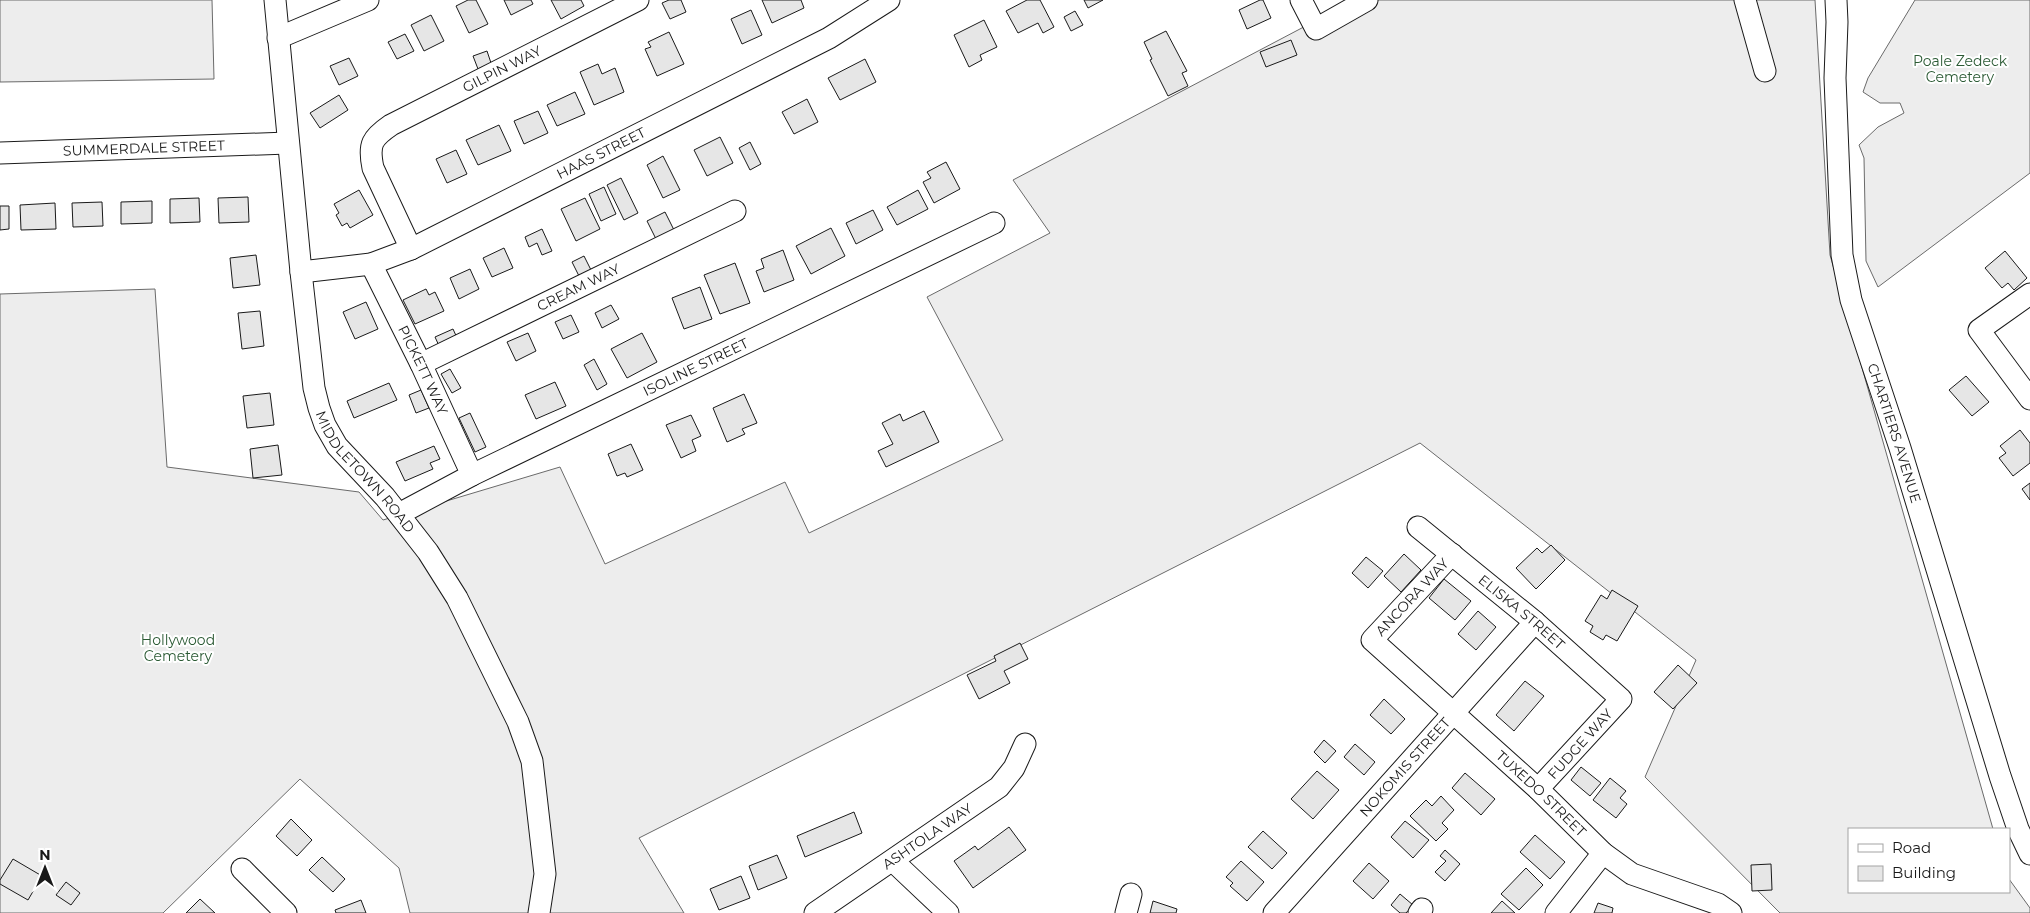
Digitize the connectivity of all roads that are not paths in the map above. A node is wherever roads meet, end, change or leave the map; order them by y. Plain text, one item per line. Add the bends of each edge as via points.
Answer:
1 (274, 0) edge
2 (368, 0) edge
3 (638, 0) edge
4 (889, 0) edge
5 (1367, 0) edge
6 (1745, 0) edge
7 (1836, 0) edge
8 (1306, 2) edge
9 (278, 38) junction
10 (1765, 71) dead end
11 (288, 143) junction
12 (0, 153) edge
13 (734, 210) dead end
14 (994, 222) dead end
15 (411, 249) junction
16 (371, 264) junction
17 (301, 272) junction
18 (2030, 294) edge
19 (421, 364) junction
20 (2030, 399) edge
21 (472, 475) junction
22 (399, 514) junction
23 (1418, 527) dead end
24 (1452, 554) junction
25 (1535, 622) junction
26 (1372, 640) joint
27 (1621, 699) joint
28 (1452, 713) junction
29 (1025, 744) dead end
30 (1538, 790) junction
31 (1603, 852) junction
32 (2030, 854) edge
33 (893, 861) junction
34 (242, 869) dead end
35 (286, 913) edge
36 (539, 913) edge
37 (815, 913) edge
38 (948, 913) edge
39 (1274, 913) edge
40 (1556, 913) edge
41 (1731, 913) edge

1 - 9 street, MIDDLETOWN ROAD
2 - 9 street
3 - 15 street, GILPIN WAY via 377,135 370,154 372,168
4 - 15 street, HAAS STREET via 829,38
5 - 8 street via 1316,28
6 - 10 street
7 - 32 street, CHARTIERS AVENUE via 1835,78 1842,255 1851,300 1900,448 2000,776
9 - 11 street, MIDDLETOWN ROAD
11 - 12 street, SUMMERDALE STREET
11 - 17 street, MIDDLETOWN ROAD
13 - 19 street, CREAM WAY
14 - 21 street, ISOLINE STREET
15 - 16 street, HAAS STREET
16 - 17 street, HAAS STREET
16 - 19 street, PICKETT WAY
17 - 22 street, MIDDLETOWN ROAD via 314,388 325,425 337,446
18 - 20 street via 1979,330
19 - 21 street, PICKETT WAY
21 - 22 street, ISOLINE STREET
22 - 36 street, MIDDLETOWN ROAD via 457,598 515,715 532,761 545,874
23 - 24 street, ELISKA STREET
24 - 25 street, ELISKA STREET
24 - 26 street, ANCORA WAY
25 - 27 street, ELISKA STREET
25 - 28 street, NOKOMIS STREET
26 - 28 street, TUXEDO STREET
27 - 30 street, FUDGE WAY
28 - 30 street, TUXEDO STREET
28 - 39 street, NOKOMIS STREET
29 - 33 street, ASHTOLA WAY via 1014,768 999,787
30 - 31 street, TUXEDO STREET
31 - 40 street
31 - 41 street, TUXEDO STREET via 1632,874 1718,904
33 - 37 street, ASHTOLA WAY
33 - 38 street
34 - 35 street

